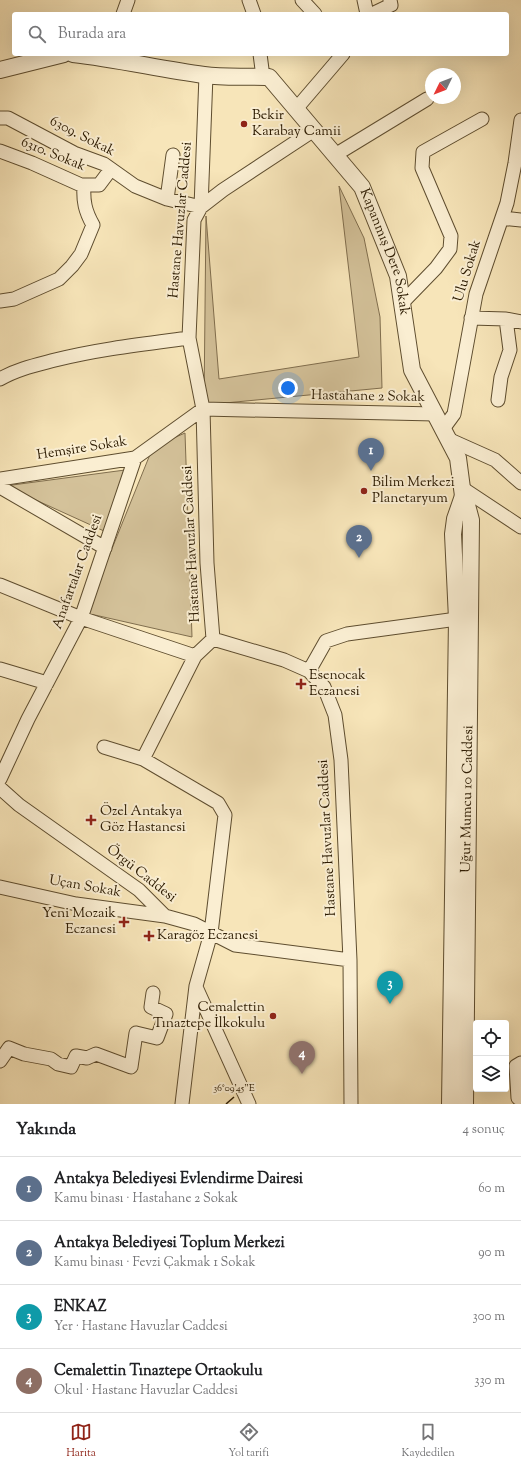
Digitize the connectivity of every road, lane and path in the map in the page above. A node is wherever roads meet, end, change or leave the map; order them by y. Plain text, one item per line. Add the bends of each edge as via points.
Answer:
1 (128, 0) edge
2 (249, 0) edge
3 (302, 0) edge
4 (364, 0) edge
5 (392, 6) edge
6 (124, 12) edge
7 (253, 12) edge
8 (313, 12) edge
9 (367, 12) edge
10 (377, 12) edge
11 (56, 56) edge
12 (106, 56) edge
13 (260, 56) edge
14 (341, 56) edge
15 (0, 70) edge
16 (206, 75) junction
17 (263, 77) junction
18 (425, 100) edge
19 (296, 109) junction
20 (0, 118) edge
21 (482, 119) dead end
22 (521, 120) edge
23 (314, 130) junction
24 (0, 151) edge
25 (173, 155) dead end
26 (335, 155) junction
27 (111, 169) junction
28 (84, 185) junction
29 (166, 199) junction
30 (201, 207) junction
31 (502, 218) junction
32 (521, 220) edge
33 (0, 301) edge
34 (402, 303) junction
35 (471, 318) junction
36 (506, 319) junction
37 (521, 322) edge
38 (189, 338) junction
39 (0, 379) edge
40 (498, 400) dead end
41 (203, 409) junction
42 (435, 414) junction
43 (446, 434) junction
44 (135, 458) junction
45 (0, 478) edge
46 (521, 483) edge
47 (0, 487) edge
48 (462, 492) junction
49 (521, 527) edge
50 (105, 548) junction
51 (0, 585) edge
52 (81, 618) junction
53 (463, 619) junction
54 (213, 639) junction
55 (195, 656) junction
56 (0, 669) edge
57 (309, 671) junction
58 (47, 684) junction
59 (104, 747) dead end
60 (143, 759) junction
61 (0, 780) edge
62 (0, 788) edge
63 (0, 887) edge
64 (164, 916) junction
65 (211, 933) junction
66 (350, 960) junction
67 (196, 986) junction
68 (153, 993) dead end
69 (4, 1045) edge
70 (0, 1061) edge
71 (521, 1063) edge
72 (518, 1098) dead end
73 (182, 1104) edge
74 (249, 1104) edge
75 (350, 1104) edge
76 (450, 1104) edge
77 (465, 1104) edge

1 - 6 street
2 - 7 street
3 - 8 street
4 - 9 street
5 - 10 street
11 - 15 street
12 - 16 street
13 - 17 street
14 - 19 street
16 - 17 street
16 - 30 street, Hastane Havuzlar Caddesi
17 - 19 street, Kapanmış Dere Sokak via 269,77
18 - 26 street
19 - 23 street, Kapanmış Dere Sokak
20 - 27 street, 6309. Sokak via 8,118 74,153
21 - 34 street via 423,152 422,168 451,236 450,249 436,268
22 - 31 street, Ulu Sokak via 510,190
23 - 26 street, Kapanmış Dere Sokak
23 - 30 street
24 - 28 street, 6310. Sokak
25 - 29 street
26 - 34 street, Kapanmış Dere Sokak via 362,187 398,276
27 - 28 street, 6310. Sokak via 98,185
27 - 29 street, 6309. Sokak via 135,186
28 - 33 street via 85,211 92,225 81,254 59,279 14,299
29 - 30 street, 6309. Sokak
30 - 38 street, Hastane Havuzlar Caddesi via 194,220
31 - 32 street
31 - 35 street, Ulu Sokak via 476,294
34 - 42 street, Kapanmış Dere Sokak via 412,370
35 - 36 street
35 - 43 street, Ulu Sokak via 454,414
36 - 37 street
36 - 40 street via 510,350
38 - 39 street via 119,347 65,358 28,367
38 - 41 street, Hastane Havuzlar Caddesi
41 - 42 street, Hastahane 2 Sokak
41 - 44 street, Hemşire Sokak
41 - 54 street, Hastane Havuzlar Caddesi via 207,563
42 - 43 street, Uğur Mumcu 10 Caddesi
43 - 46 street via 495,460
43 - 48 street, Uğur Mumcu 10 Caddesi via 458,458
44 - 45 street, Hemşire Sokak
44 - 50 street, Anafartalar Caddesi
47 - 50 street
48 - 49 street
48 - 53 street, Uğur Mumcu 10 Caddesi via 471,520
50 - 52 street, Anafartalar Caddesi
51 - 52 street
52 - 55 street
52 - 58 street, Anafartalar Caddesi
53 - 57 street via 347,634 326,641
53 - 76 street, Uğur Mumcu 10 Caddesi
53 - 77 street, Uğur Mumcu 10 Caddesi
54 - 55 street
54 - 57 street, Hastane Havuzlar Caddesi via 284,660
55 - 60 street
56 - 58 street
57 - 66 street, Hastane Havuzlar Caddesi via 324,687 335,716 342,760
58 - 61 street, Anafartalar Caddesi
59 - 60 street
60 - 65 street via 218,803 226,815
62 - 64 street, Örgü Caddesi via 19,806 139,890
63 - 64 street, Uçan Sokak via 76,904
64 - 65 street, Örgü Caddesi via 194,924
65 - 66 street, Örgü Caddesi via 235,946
65 - 67 street
66 - 75 street, Hastane Havuzlar Caddesi
67 - 73 street
67 - 74 street
68 - 69 street via 151,1007 166,1014 157,1038 136,1033 130,1067 96,1054 87,1058 76,1056 72,1067 58,1064 51,1059 24,1054
69 - 70 street
71 - 72 street via 516,1066

